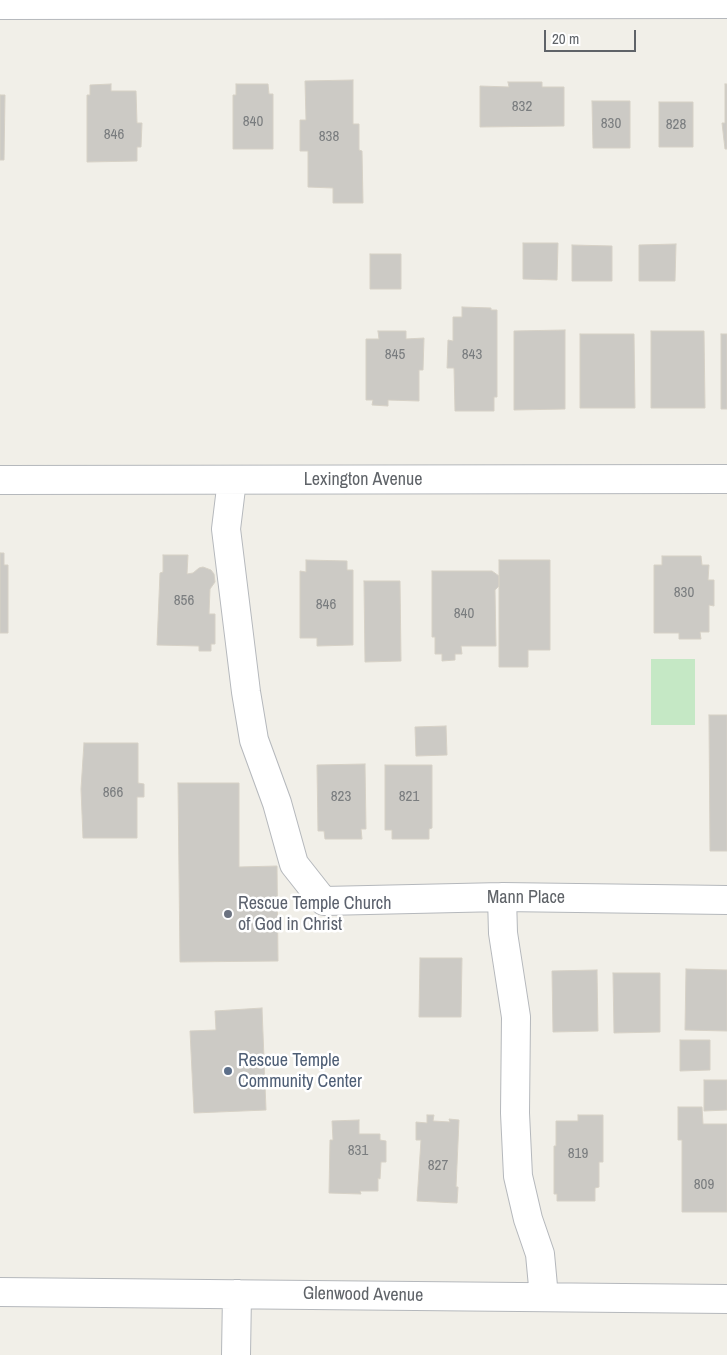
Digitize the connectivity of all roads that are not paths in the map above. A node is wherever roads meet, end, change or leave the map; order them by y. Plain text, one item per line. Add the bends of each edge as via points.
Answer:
1 (727, 4) edge
2 (0, 5) edge
3 (727, 479) edge
4 (0, 480) edge
5 (232, 480) junction
6 (502, 897) junction
7 (727, 900) edge
8 (0, 1292) edge
9 (238, 1294) junction
10 (544, 1297) junction
11 (727, 1299) edge
12 (236, 1355) edge

1 - 2 street
3 - 5 street, Lexington Avenue
4 - 5 street, Lexington Avenue
5 - 6 street, Mann Place via 226,529 246,692 254,740 294,864 324,901
6 - 7 street, Mann Place
6 - 10 street via 503,933 516,1017 518,1176 540,1254
8 - 9 street, Glenwood Avenue
9 - 10 street, Glenwood Avenue
9 - 12 street
10 - 11 street, Glenwood Avenue

